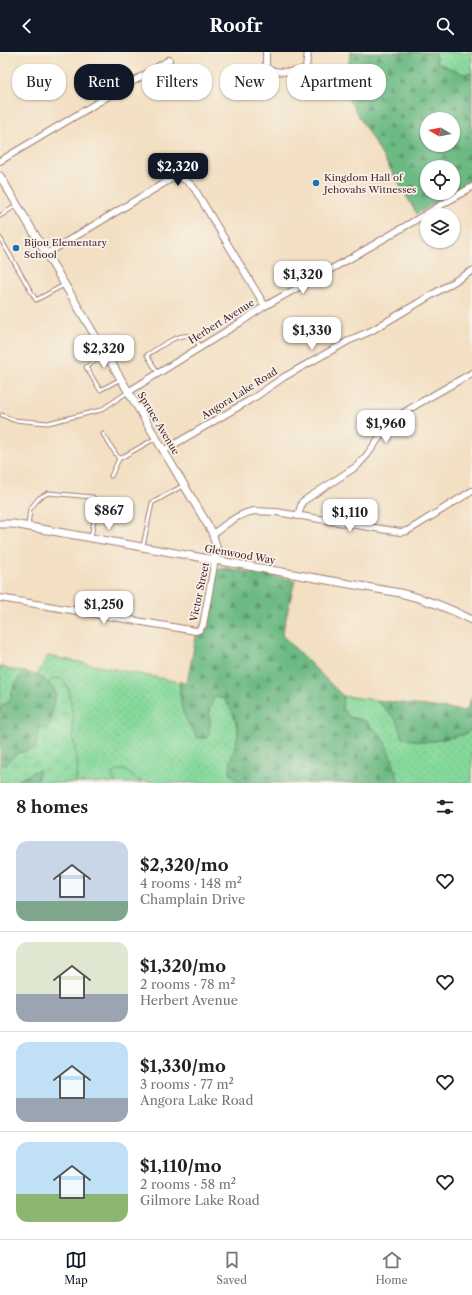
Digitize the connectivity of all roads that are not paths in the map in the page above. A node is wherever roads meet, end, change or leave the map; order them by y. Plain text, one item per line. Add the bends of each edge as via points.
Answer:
1 (266, 52) edge
2 (308, 52) edge
3 (169, 60) dead end
4 (0, 161) edge
5 (0, 176) edge
6 (472, 187) edge
7 (17, 205) junction
8 (0, 216) edge
9 (0, 238) edge
10 (46, 254) junction
11 (472, 271) edge
12 (65, 285) junction
13 (265, 306) junction
14 (200, 346) junction
15 (106, 354) junction
16 (158, 373) junction
17 (472, 373) edge
18 (120, 379) junction
19 (128, 392) junction
20 (2, 416) dead end
21 (103, 434) dead end
22 (156, 438) junction
23 (163, 451) junction
24 (119, 459) junction
25 (111, 476) dead end
26 (184, 485) junction
27 (472, 491) edge
28 (298, 516) junction
29 (0, 524) edge
30 (27, 527) junction
31 (213, 534) junction
32 (91, 537) junction
33 (143, 547) junction
34 (215, 560) junction
35 (0, 598) edge
36 (472, 620) edge

1 - 2 street via 268,70 297,72 304,70 307,65
3 - 4 street
5 - 7 street, Spruce Avenue
6 - 13 street, Herbert Avenue
7 - 8 lane
7 - 10 street, Spruce Avenue
9 - 12 lane via 36,300
10 - 12 street, Spruce Avenue
10 - 13 street via 171,179 183,178 194,188
11 - 23 street, Angora Lake Road via 372,331 350,340 284,377
12 - 15 street, Spruce Avenue
13 - 14 street, Herbert Avenue
14 - 16 street, Herbert Avenue
14 - 16 lane via 195,339 178,336 147,355
15 - 18 street, Spruce Avenue
15 - 18 lane via 86,367 100,390
16 - 19 street, Herbert Avenue
17 - 28 street via 397,417 357,466 302,502
18 - 19 street, Spruce Avenue
19 - 20 lane via 101,410 48,423 13,420
19 - 22 street, Spruce Avenue
21 - 24 lane
22 - 23 street, Spruce Avenue
22 - 24 lane
23 - 26 street, Spruce Avenue
24 - 25 lane
26 - 31 street, Spruce Avenue
26 - 33 lane via 152,503
27 - 28 street via 414,527 400,532
28 - 31 street via 265,511 246,513
29 - 30 street, Glenwood Way
30 - 32 street, Glenwood Way
30 - 32 lane via 30,509 38,498 48,493 93,497 97,504
31 - 34 street, Spruce Avenue via 216,546
32 - 33 street, Glenwood Way
33 - 34 street, Glenwood Way
34 - 35 street, Victor Street via 204,620 201,629 196,631
34 - 36 street, Glenwood Way via 419,597

